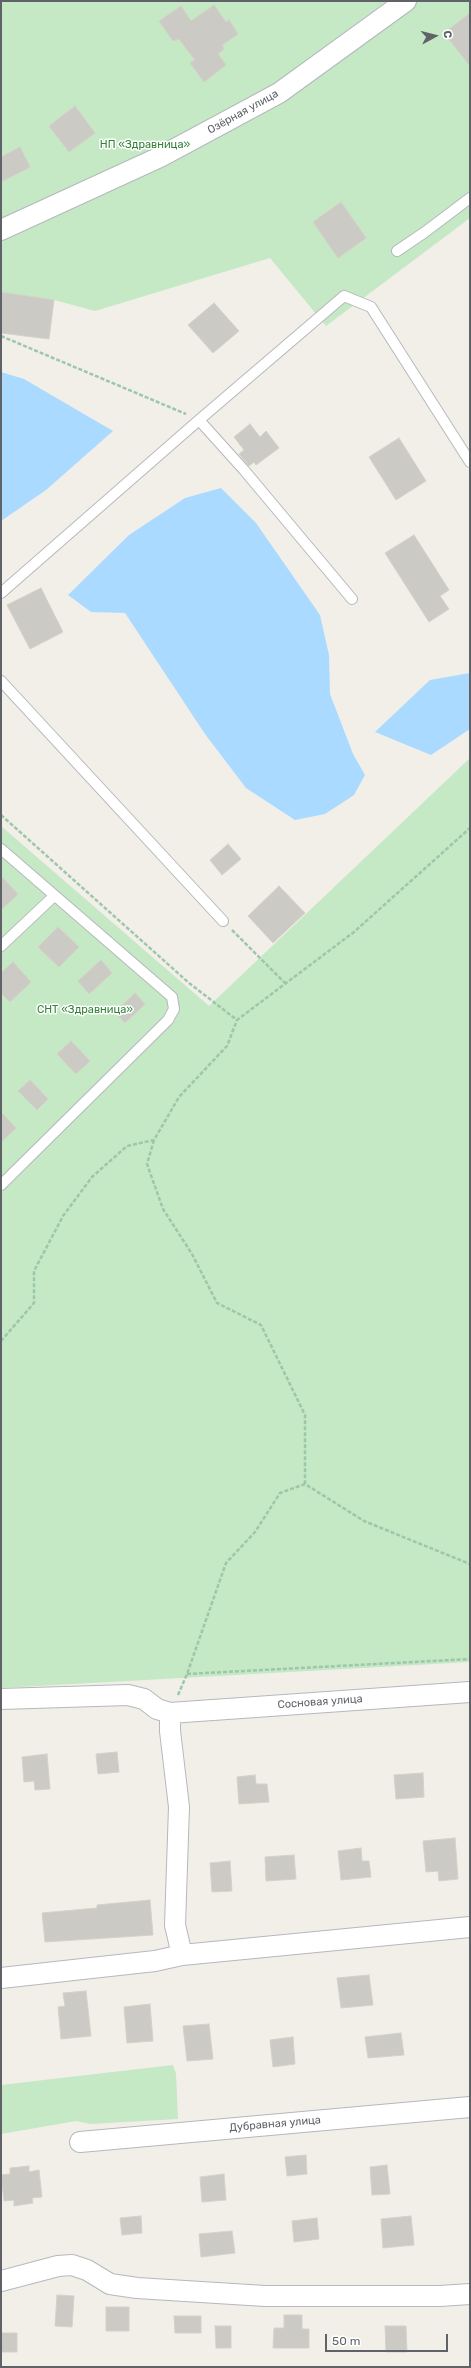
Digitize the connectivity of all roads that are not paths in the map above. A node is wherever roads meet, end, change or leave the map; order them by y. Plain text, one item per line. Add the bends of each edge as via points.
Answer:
1 (406, 1) edge
2 (470, 198) edge
3 (1, 230) edge
4 (397, 251) dead end
5 (199, 420) junction
6 (470, 462) edge
7 (1, 593) edge
8 (352, 599) dead end
9 (1, 681) edge
10 (1, 849) edge
11 (54, 896) junction
12 (223, 921) road end
13 (1, 946) edge
14 (1, 1184) edge
15 (470, 1692) edge
16 (1, 1699) edge
17 (170, 1713) junction
18 (470, 1927) edge
19 (182, 1955) junction
20 (1, 1978) edge
21 (470, 2107) edge
22 (80, 2142) dead end
23 (1, 2281) edge
24 (470, 2294) edge

1 - 3 street, Озёрная улица via 279,93 160,157
2 - 4 lane
5 - 6 lane via 344,296 371,307
5 - 7 lane
5 - 8 lane
9 - 12 lane
10 - 11 lane
11 - 13 lane
11 - 14 lane via 172,997 174,1010 168,1020
15 - 17 street, Сосновая улица
16 - 17 street via 128,1695 144,1698 157,1709
17 - 19 street via 179,1807 175,1926
18 - 19 street
19 - 20 street via 155,1961
21 - 22 street, Дубравная улица
23 - 24 street via 58,2266 72,2265 87,2270 110,2284 137,2288 265,2296

